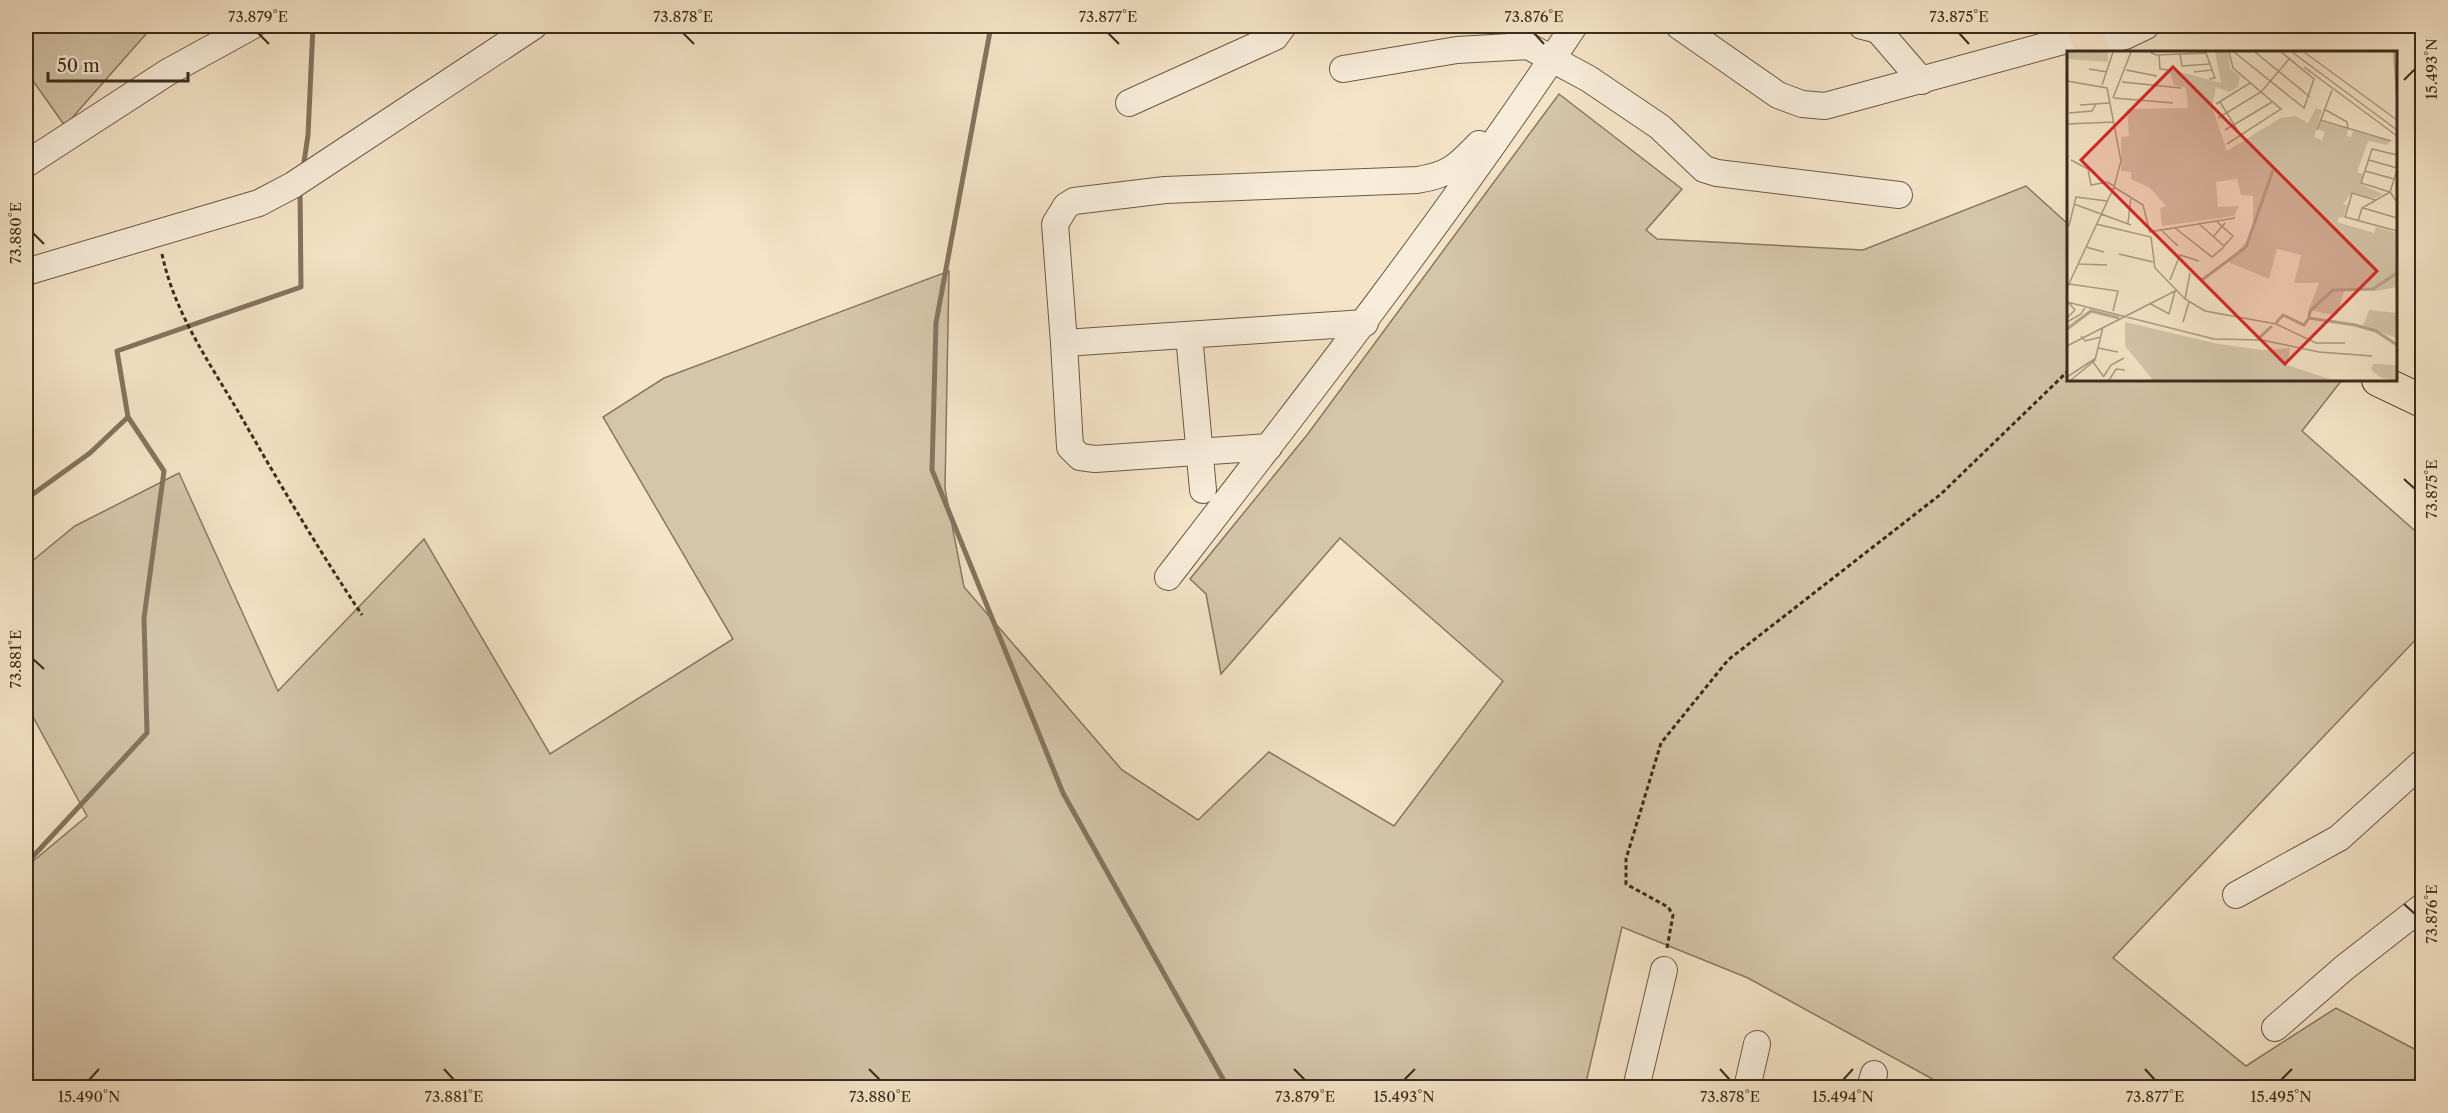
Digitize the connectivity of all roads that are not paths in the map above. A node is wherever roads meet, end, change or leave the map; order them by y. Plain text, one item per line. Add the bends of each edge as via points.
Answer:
1 (252, 26) edge
2 (534, 26) edge
3 (1283, 26) edge
4 (1574, 26) edge
5 (1679, 26) edge
6 (1862, 26) edge
7 (2146, 26) edge
8 (2087, 39) edge
9 (1553, 58) junction
10 (1343, 69) dead end
11 (1922, 81) junction
12 (1129, 103) dead end
13 (1510, 122) junction
14 (26, 164) edge
15 (1899, 195) dead end
16 (26, 272) edge
17 (1365, 323) junction
18 (1189, 335) junction
19 (1064, 343) junction
20 (2380, 381) edge
21 (2422, 401) edge
22 (1269, 447) junction
23 (1197, 452) junction
24 (1203, 490) dead end
25 (1168, 577) dead end
26 (2422, 763) edge
27 (2236, 895) dead end
28 (2422, 907) edge
29 (1664, 970) road end
30 (2275, 1028) dead end
31 (1757, 1044) dead end
32 (1636, 1088) edge
33 (1748, 1088) edge

1 - 14 street via 168,72
2 - 16 street via 293,185 259,203
3 - 12 street via 1275,37
4 - 9 street
5 - 11 street via 1778,95 1802,104 1825,106
6 - 11 street via 1878,30
7 - 8 street via 2125,36
8 - 11 street
9 - 10 street via 1518,45 1457,50
9 - 13 street
9 - 15 street via 1660,128 1704,169
13 - 17 street
13 - 19 street via 1490,132 1455,169 1442,176 1165,190 1074,201 1055,224
17 - 18 street
17 - 22 street
18 - 19 street
18 - 23 street
19 - 23 street via 1070,447 1075,454 1095,459
20 - 21 main road
22 - 23 street
22 - 25 street
23 - 24 street
26 - 27 street via 2339,838
28 - 30 street
29 - 32 street
31 - 33 street

